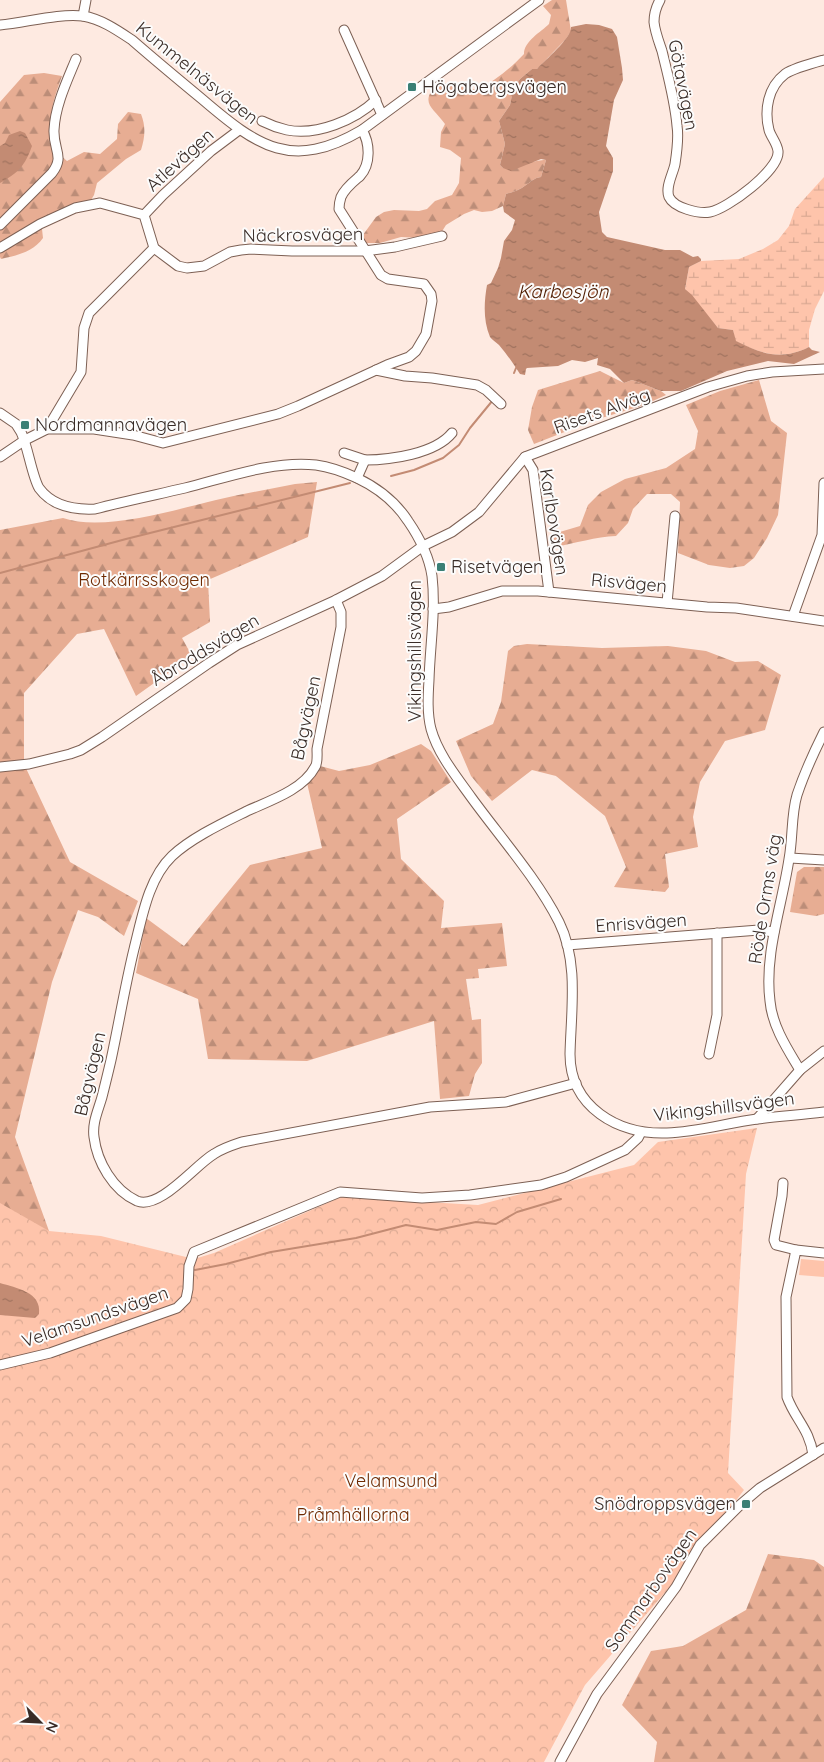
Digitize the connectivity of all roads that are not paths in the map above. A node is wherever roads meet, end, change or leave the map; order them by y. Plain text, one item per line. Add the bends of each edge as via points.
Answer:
1 (86, 0) edge
2 (539, 0) edge
3 (660, 0) edge
4 (83, 16) junction
5 (0, 24) edge
6 (344, 30) dead end
7 (76, 59) dead end
8 (824, 60) edge
9 (376, 100) junction
10 (382, 114) junction
11 (262, 121) dead end
12 (239, 130) junction
13 (362, 130) junction
14 (144, 215) junction
15 (0, 225) edge
16 (442, 236) dead end
17 (0, 248) edge
18 (154, 248) junction
19 (365, 251) junction
20 (824, 369) edge
21 (376, 370) junction
22 (501, 404) dead end
23 (0, 413) edge
24 (48, 429) junction
25 (452, 433) dead end
26 (25, 440) junction
27 (344, 453) dead end
28 (525, 457) junction
29 (0, 458) edge
30 (365, 460) junction
31 (357, 478) junction
32 (824, 483) edge
33 (675, 516) dead end
34 (823, 535) edge
35 (423, 546) junction
36 (549, 592) junction
37 (336, 600) junction
38 (668, 603) junction
39 (433, 609) junction
40 (793, 616) junction
41 (824, 621) edge
42 (824, 732) edge
43 (0, 767) edge
44 (790, 858) junction
45 (824, 860) edge
46 (774, 932) junction
47 (717, 933) junction
48 (567, 946) junction
49 (824, 1051) edge
50 (709, 1054) dead end
51 (800, 1070) junction
52 (576, 1083) junction
53 (824, 1112) edge
54 (757, 1119) junction
55 (641, 1132) junction
56 (782, 1182) dead end
57 (796, 1250) junction
58 (824, 1253) edge
59 (0, 1365) edge
60 (824, 1448) edge
61 (813, 1455) junction
62 (560, 1762) edge

1 - 4 street
2 - 10 street, Kummelnäsvägen
3 - 8 street, Götavägen via 654,21 668,76 678,146 669,197 676,204 696,212 717,210 751,188 775,162 778,150 769,129 767,104 772,89 785,74
4 - 5 street, Kummelnäsvägen
4 - 12 street, Kummelnäsvägen via 106,24 132,40
6 - 9 street
7 - 15 street via 54,129 55,147 60,158 58,165
9 - 10 street
9 - 11 street, Kummelnäsvägen via 347,121 320,128 288,131
10 - 13 street, Kummelnäsvägen
12 - 13 street, Kummelnäsvägen via 264,144 297,151 327,147
12 - 14 street, Atlevägen via 205,157
13 - 19 street via 368,151 367,165 347,187 339,209
14 - 17 street via 100,203 74,208
14 - 18 street
16 - 19 street, Näckrosvägen
18 - 19 street, Näckrosvägen via 178,266 187,268 204,266 230,252 250,249
18 - 24 street via 89,313 84,328 81,372
19 - 21 street via 381,275 424,284 432,301 426,334 416,351
20 - 28 street, Risets Alväg via 772,372 708,387
21 - 22 street via 477,385
21 - 24 street via 278,414 163,443 94,429
23 - 26 street, Vikingshillsvägen via 16,424
24 - 26 street
25 - 30 street via 438,445 415,453
26 - 29 street
26 - 31 street, Vikingshillsvägen via 39,487 61,505 83,510 278,466 321,466
27 - 30 street
28 - 35 street, Risets Alväg via 479,512 452,532
28 - 36 street, Karlbovägen via 533,470
30 - 31 street
31 - 35 street, Vikingshillsvägen via 393,502
32 - 34 street
33 - 38 street
34 - 40 street
35 - 37 street, Åbroddsvägen via 382,576
35 - 39 street, Vikingshillsvägen via 432,575
36 - 38 street, Risvägen
36 - 39 street, Risvägen via 502,591
37 - 43 street, Åbroddsvägen via 237,645 81,750 29,764
37 - 52 street, Bågvägen via 341,612 341,627 316,766 306,779 287,793 227,821 186,845 172,857 153,884 139,929 111,1060 95,1116 94,1139 103,1167 114,1184 124,1192 136,1200 148,1202 161,1198 214,1154 236,1144 430,1107 506,1102
38 - 40 street, Risvägen
39 - 48 street, Vikingshillsvägen via 428,694 432,731 450,768 541,892 559,922
40 - 41 street, Risvägen
42 - 44 street, Röde Orms väg via 797,796
44 - 45 street
44 - 46 street, Röde Orms väg
46 - 47 street, Enrisvägen
46 - 51 street, Röde Orms väg via 770,1003 785,1044
47 - 48 street, Enrisvägen
47 - 50 street via 717,1015
48 - 52 street, Vikingshillsvägen via 572,991 570,1059
49 - 51 street
51 - 54 street
52 - 55 street, Vikingshillsvägen via 587,1104 596,1112
53 - 54 street, Vikingshillsvägen
54 - 55 street, Vikingshillsvägen via 668,1133
55 - 59 street, Velamsundsvägen via 625,1150 541,1185 422,1198 340,1192 194,1252 189,1266 186,1299 176,1308 50,1353
56 - 57 street via 774,1240 776,1245
57 - 58 street
57 - 61 street via 786,1297 787,1397 811,1441
60 - 61 street, Sommarbovägen
61 - 62 street, Sommarbovägen via 760,1488 700,1545 676,1587 597,1694

